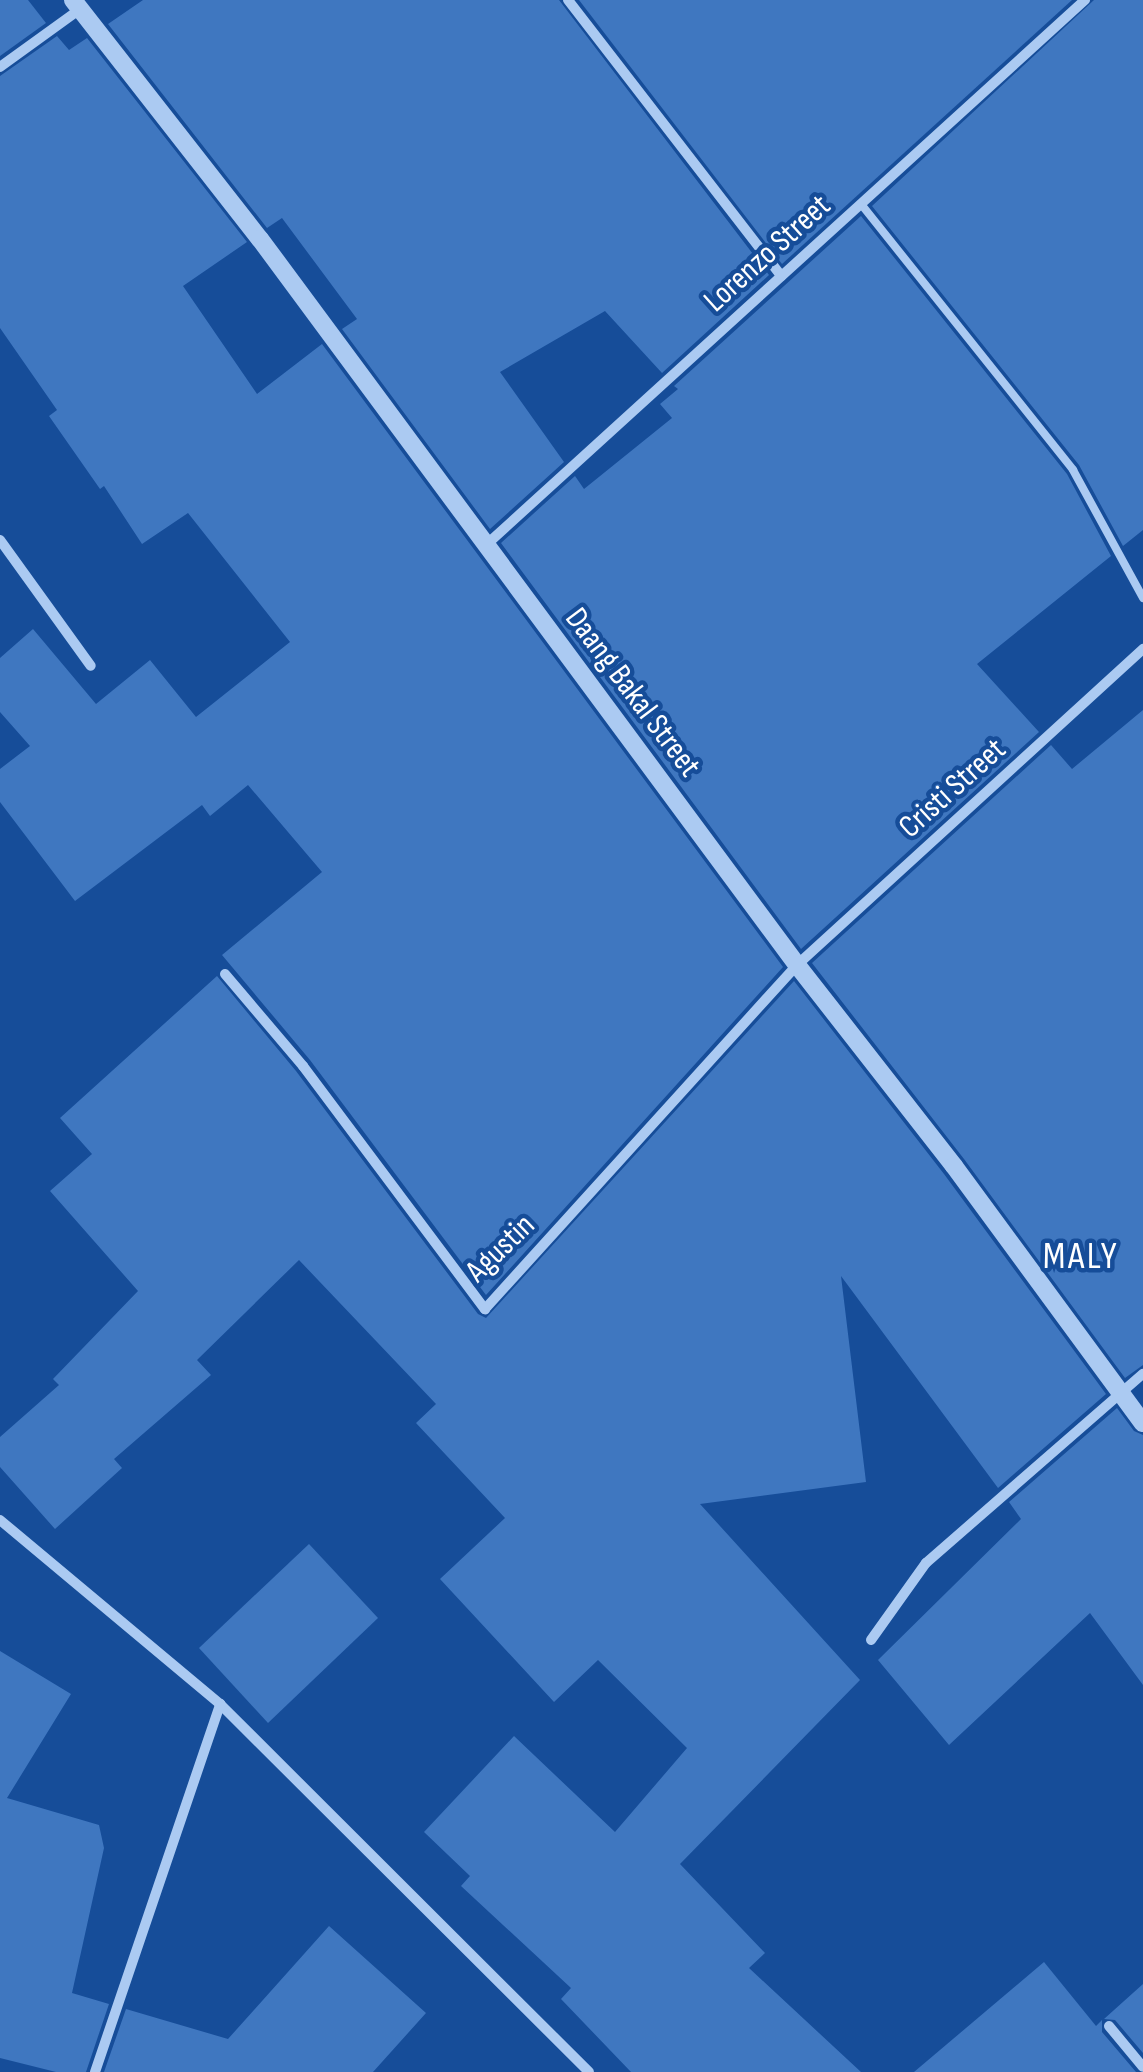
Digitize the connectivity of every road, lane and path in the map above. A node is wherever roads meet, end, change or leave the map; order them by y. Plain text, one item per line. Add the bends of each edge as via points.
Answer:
1 (568, 0) edge
2 (1085, 0) edge
3 (77, 4) edge
4 (0, 68) edge
5 (862, 204) junction
6 (781, 276) junction
7 (0, 540) edge
8 (485, 546) junction
9 (1143, 598) edge
10 (1143, 649) edge
11 (92, 666) dead end
12 (797, 966) junction
13 (225, 974) dead end
14 (1143, 1374) edge
15 (1120, 1393) junction
16 (1143, 1422) edge
17 (0, 1520) edge
18 (871, 1640) dead end
19 (220, 1704) junction
20 (1109, 2026) dead end
21 (1143, 2068) edge
22 (95, 2072) edge
23 (589, 2072) edge

1 - 6 street
2 - 5 street, Lorenzo Street
3 - 4 street
3 - 8 street, Daang Bakal Street
5 - 6 street, Lorenzo Street
5 - 9 lane via 1073,470
6 - 8 street, Lorenzo Street
7 - 11 street
8 - 12 street, Daang Bakal Street
10 - 12 street, Cristi Street
12 - 13 street, Agustin via 485,1309
12 - 15 street, Daang Bakal Street
14 - 15 street
15 - 16 street, Daang Bakal Street
15 - 18 street via 926,1564
17 - 19 street
19 - 22 street
19 - 23 street
20 - 21 street

